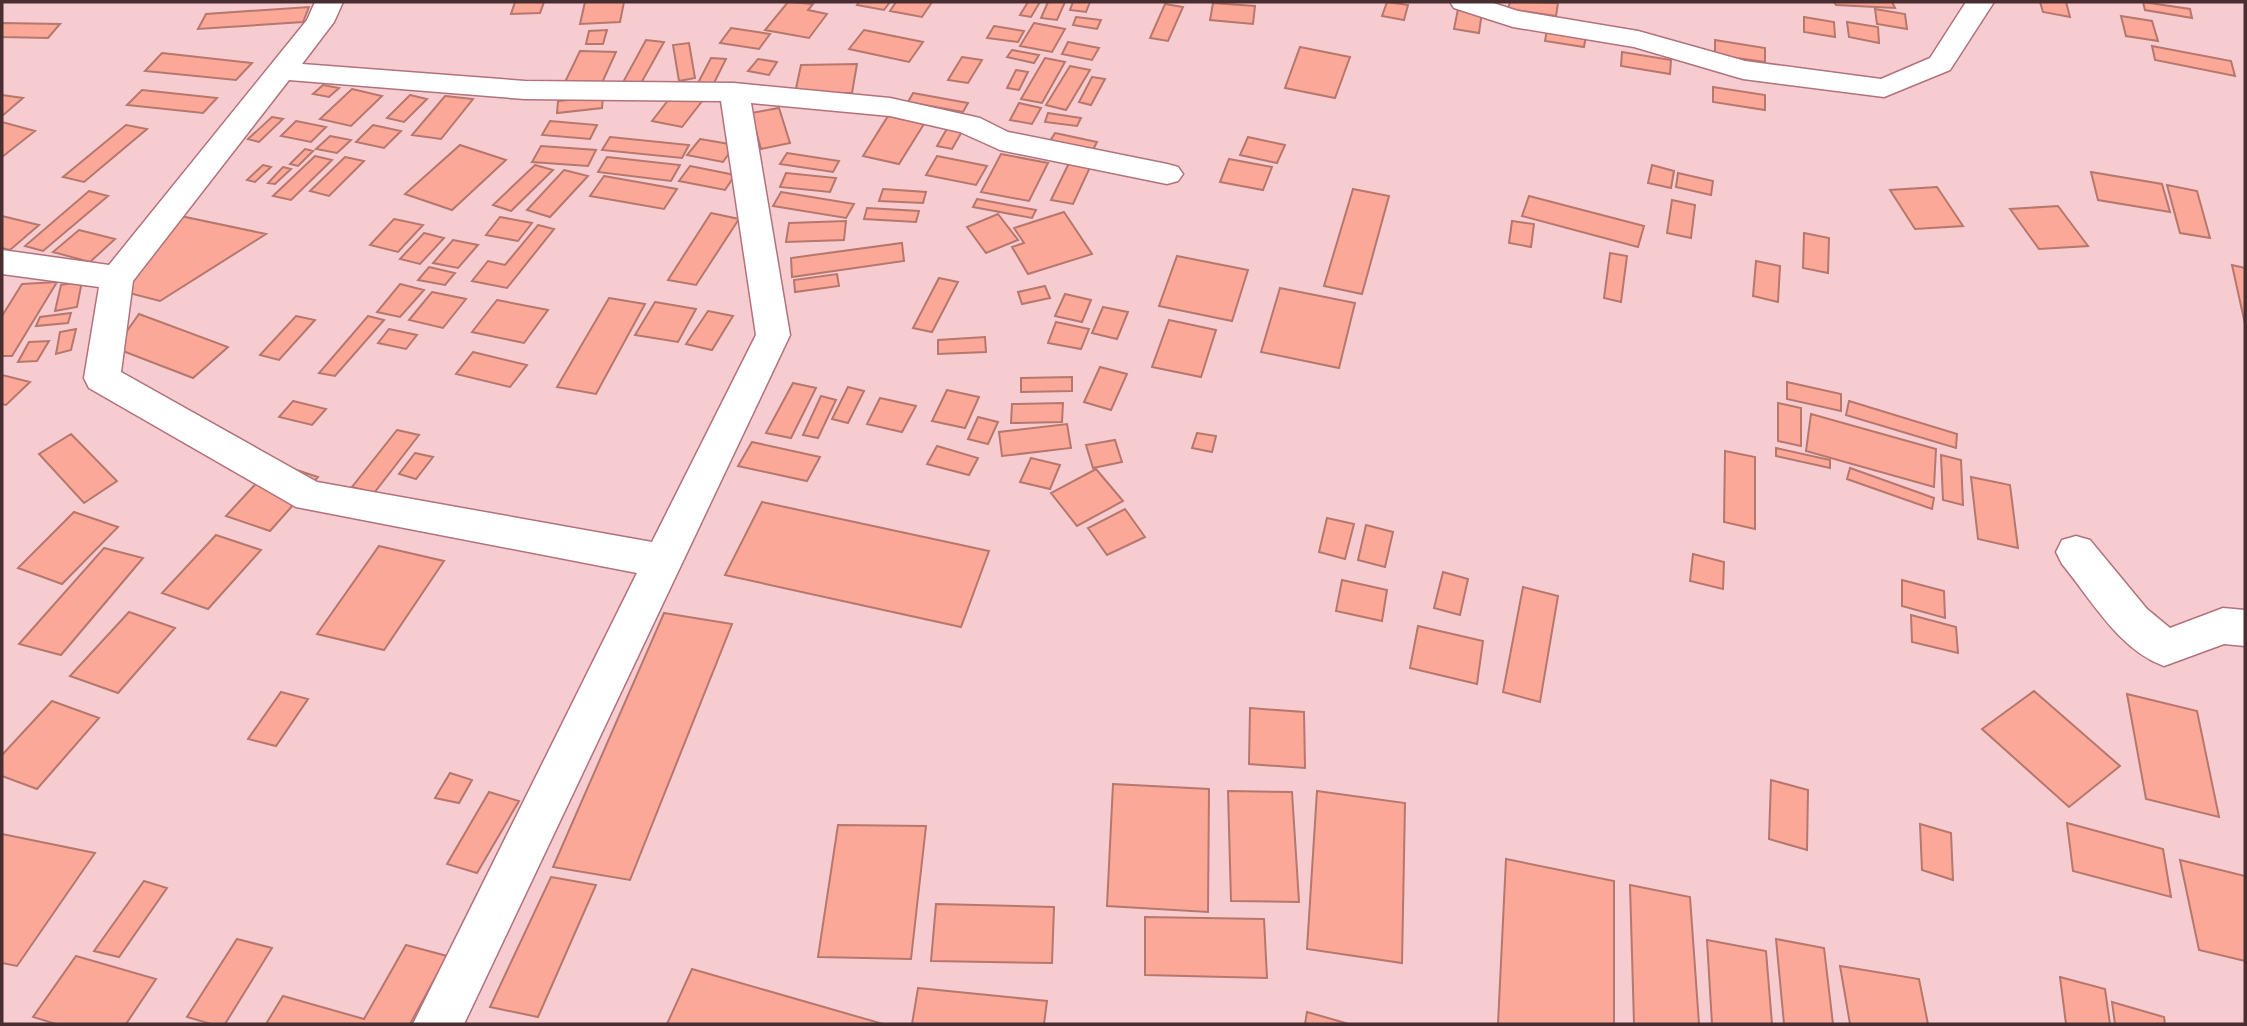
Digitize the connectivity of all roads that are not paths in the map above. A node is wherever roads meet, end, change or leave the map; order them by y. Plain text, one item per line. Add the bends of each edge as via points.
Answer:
1 (329, 2) edge
2 (1464, 2) edge
3 (1980, 2) edge
4 (281, 71) junction
5 (734, 92) junction
6 (1167, 174) dead end
7 (2, 262) edge
8 (117, 278) junction
9 (2076, 552) dead end
10 (664, 561) junction
11 (2245, 628) edge
12 (438, 1024) edge

1 - 4 street via 320,22
2 - 3 street via 1513,19 1638,39 1743,71 1884,88 1940,64
4 - 5 street via 525,90
4 - 8 street
5 - 6 street via 890,107 970,125 1000,140
5 - 10 street via 773,335
7 - 8 street
8 - 10 street via 102,378 309,496
9 - 11 street via 2133,622 2164,648 2223,625
10 - 12 street

